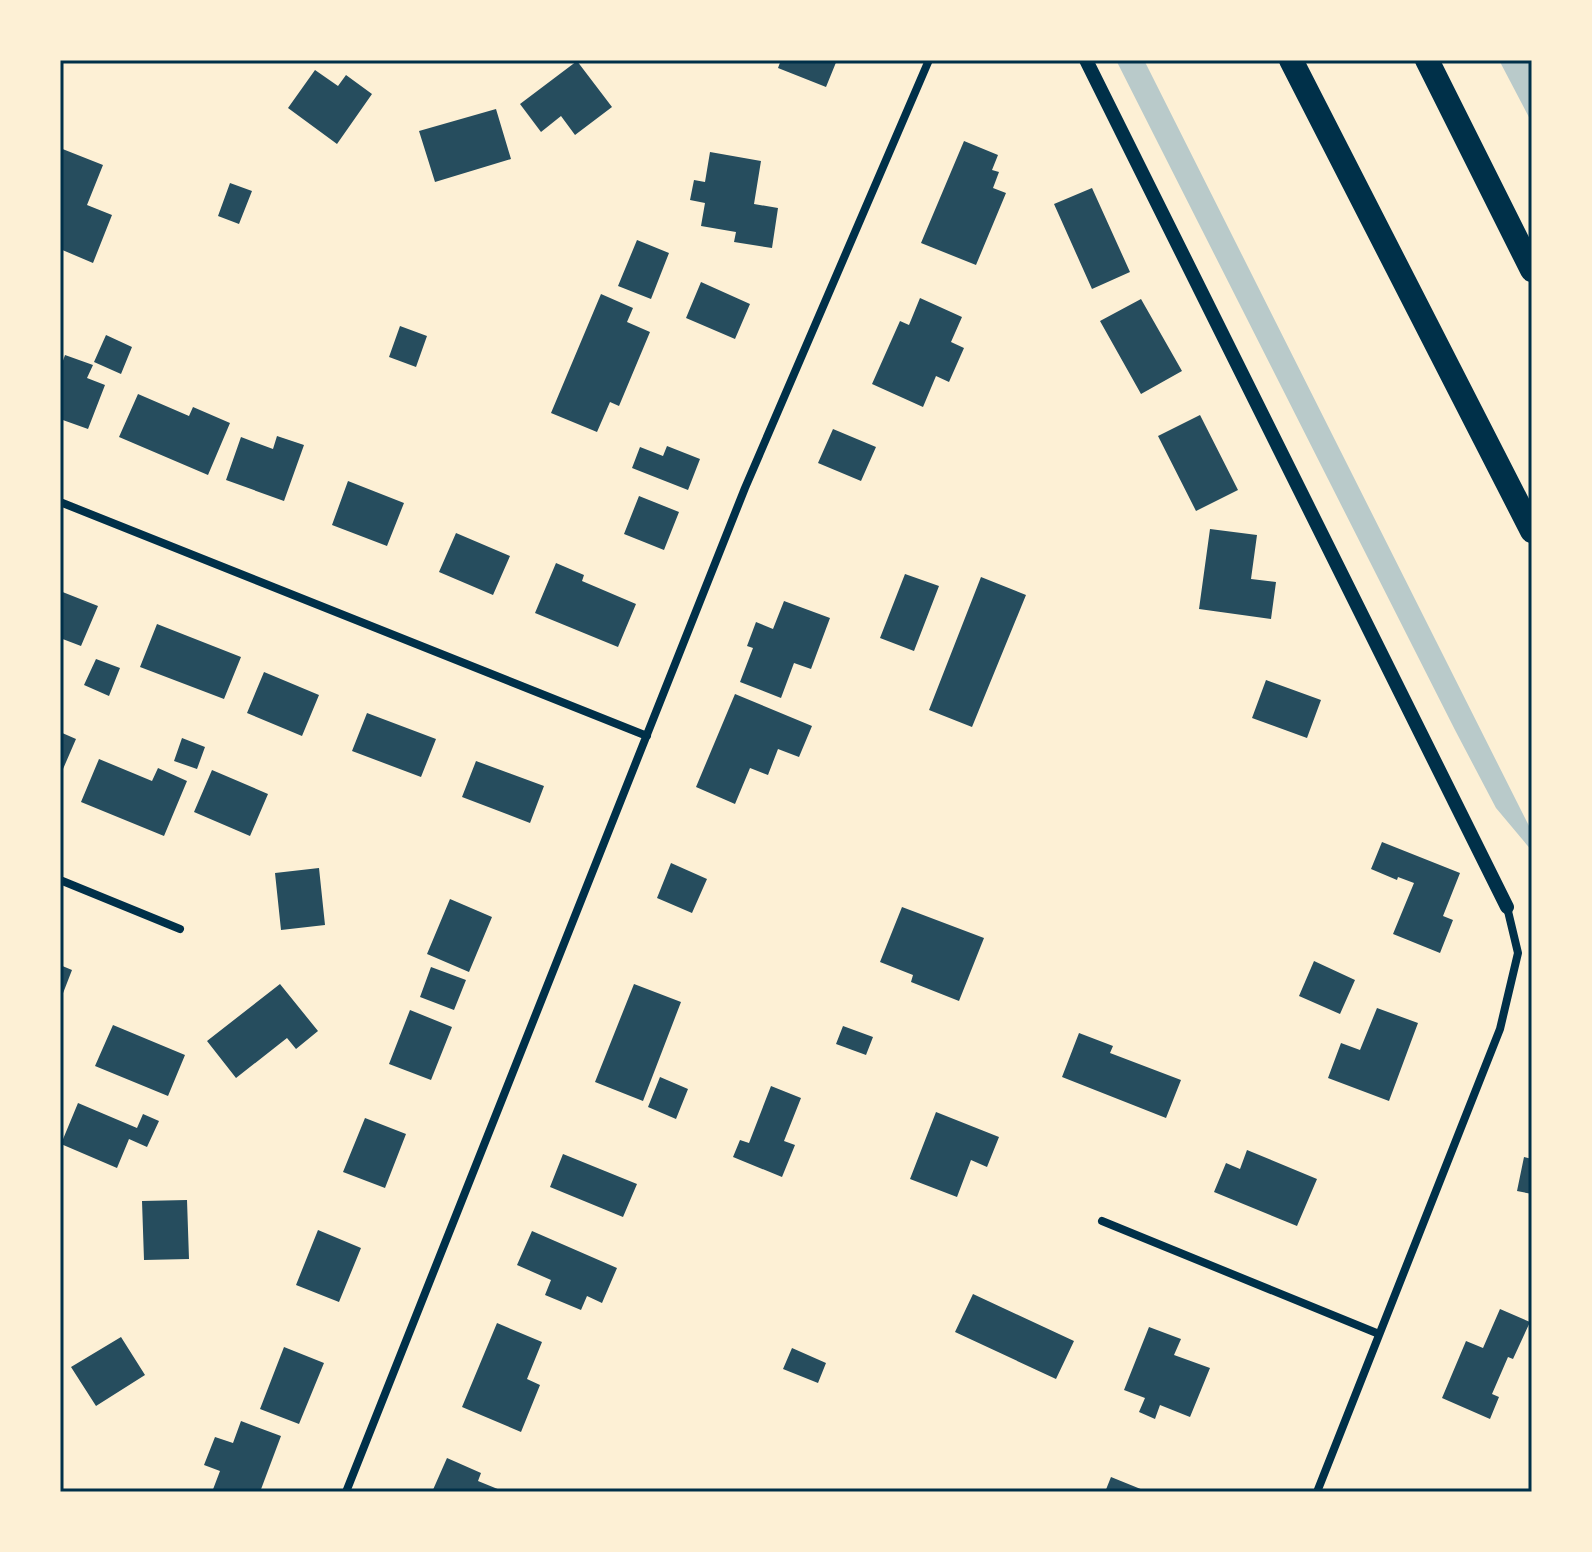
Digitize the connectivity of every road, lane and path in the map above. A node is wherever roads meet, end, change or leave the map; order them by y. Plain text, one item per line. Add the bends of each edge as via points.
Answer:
1 (929, 60) edge
2 (1086, 60) edge
3 (1291, 60) edge
4 (1427, 60) edge
5 (1532, 270) edge
6 (60, 502) edge
7 (1532, 531) edge
8 (647, 736) junction
9 (60, 880) edge
10 (1507, 907) joint
11 (180, 929) dead end
12 (1102, 1221) dead end
13 (1379, 1334) junction
14 (346, 1492) edge
15 (1317, 1492) edge

1 - 8 street via 745,488
2 - 10 street
3 - 7 highway
4 - 5 highway
6 - 8 street
8 - 14 street
9 - 11 street
10 - 13 street via 1518,953 1500,1029
12 - 13 street
13 - 15 street

